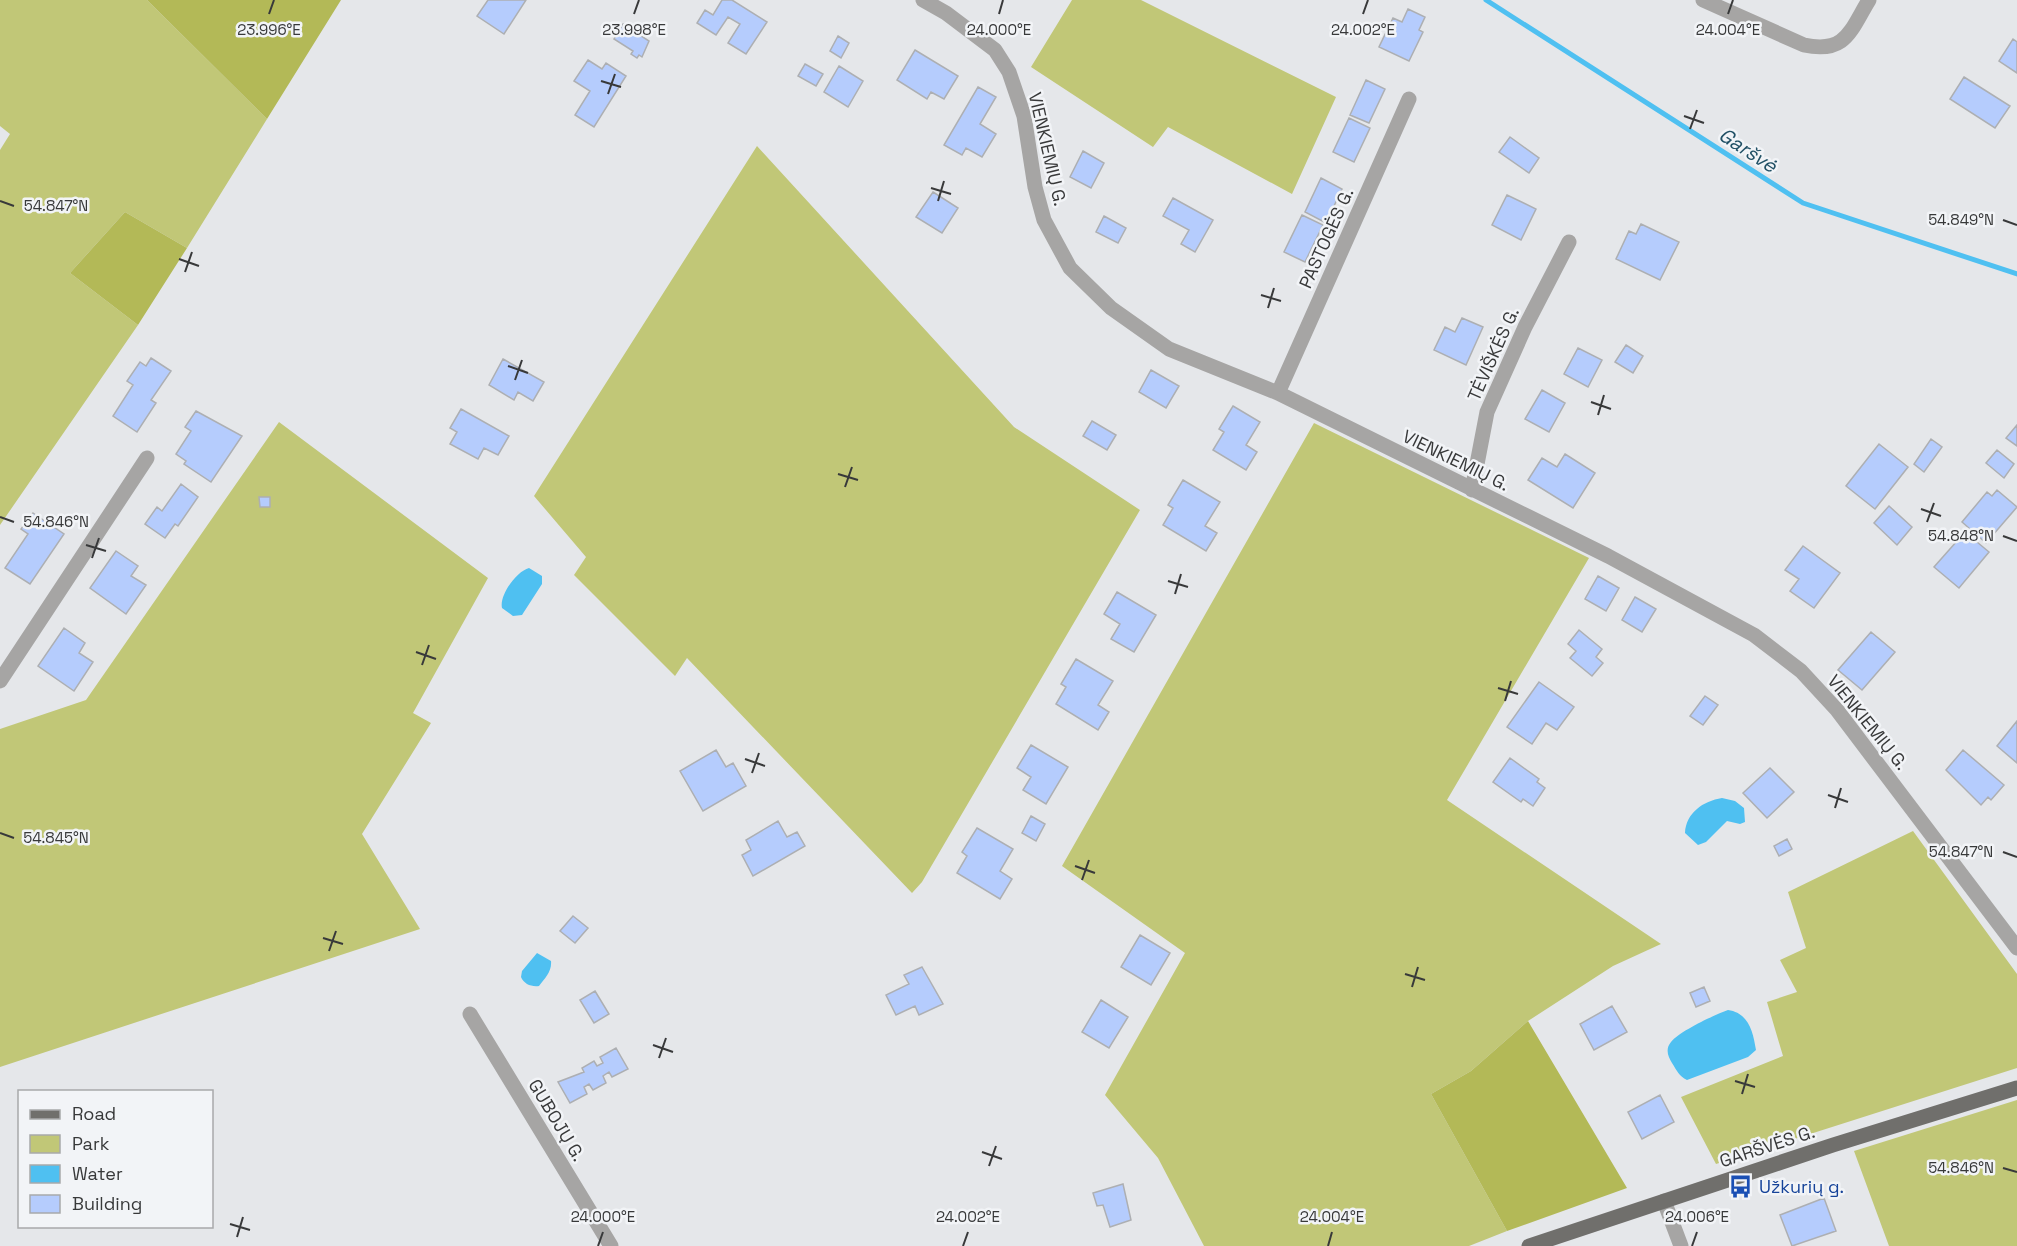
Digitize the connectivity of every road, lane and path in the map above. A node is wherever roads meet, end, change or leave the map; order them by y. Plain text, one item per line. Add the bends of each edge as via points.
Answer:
1 (923, 0) edge
2 (1703, 0) edge
3 (1869, 0) edge
4 (1409, 99) dead end
5 (1569, 242) dead end
6 (1278, 393) junction
7 (147, 458) dead end
8 (1472, 490) junction
9 (0, 681) edge
10 (2017, 948) edge
11 (470, 1014) dead end
12 (2017, 1088) edge
13 (1664, 1201) junction
14 (611, 1246) edge
15 (1529, 1246) edge
16 (1682, 1246) edge

1 - 6 street, VIENKIEMIŲ G. via 995,50 1009,72 1024,116 1044,220 1070,268 1111,308 1169,349
2 - 3 street via 1820,49 1834,47 1847,36
4 - 6 street, PASTOGĖS G.
5 - 8 street, TĖVIŠKĖS G. via 1487,412
6 - 8 street, VIENKIEMIŲ G.
7 - 9 street
8 - 10 street, VIENKIEMIŲ G. via 1637,571 1754,635 1802,670 1851,728
11 - 14 street, GUBOJŲ G.
12 - 13 main road, GARŠVĖS G.
13 - 15 main road, GARŠVĖS G.
13 - 16 street

